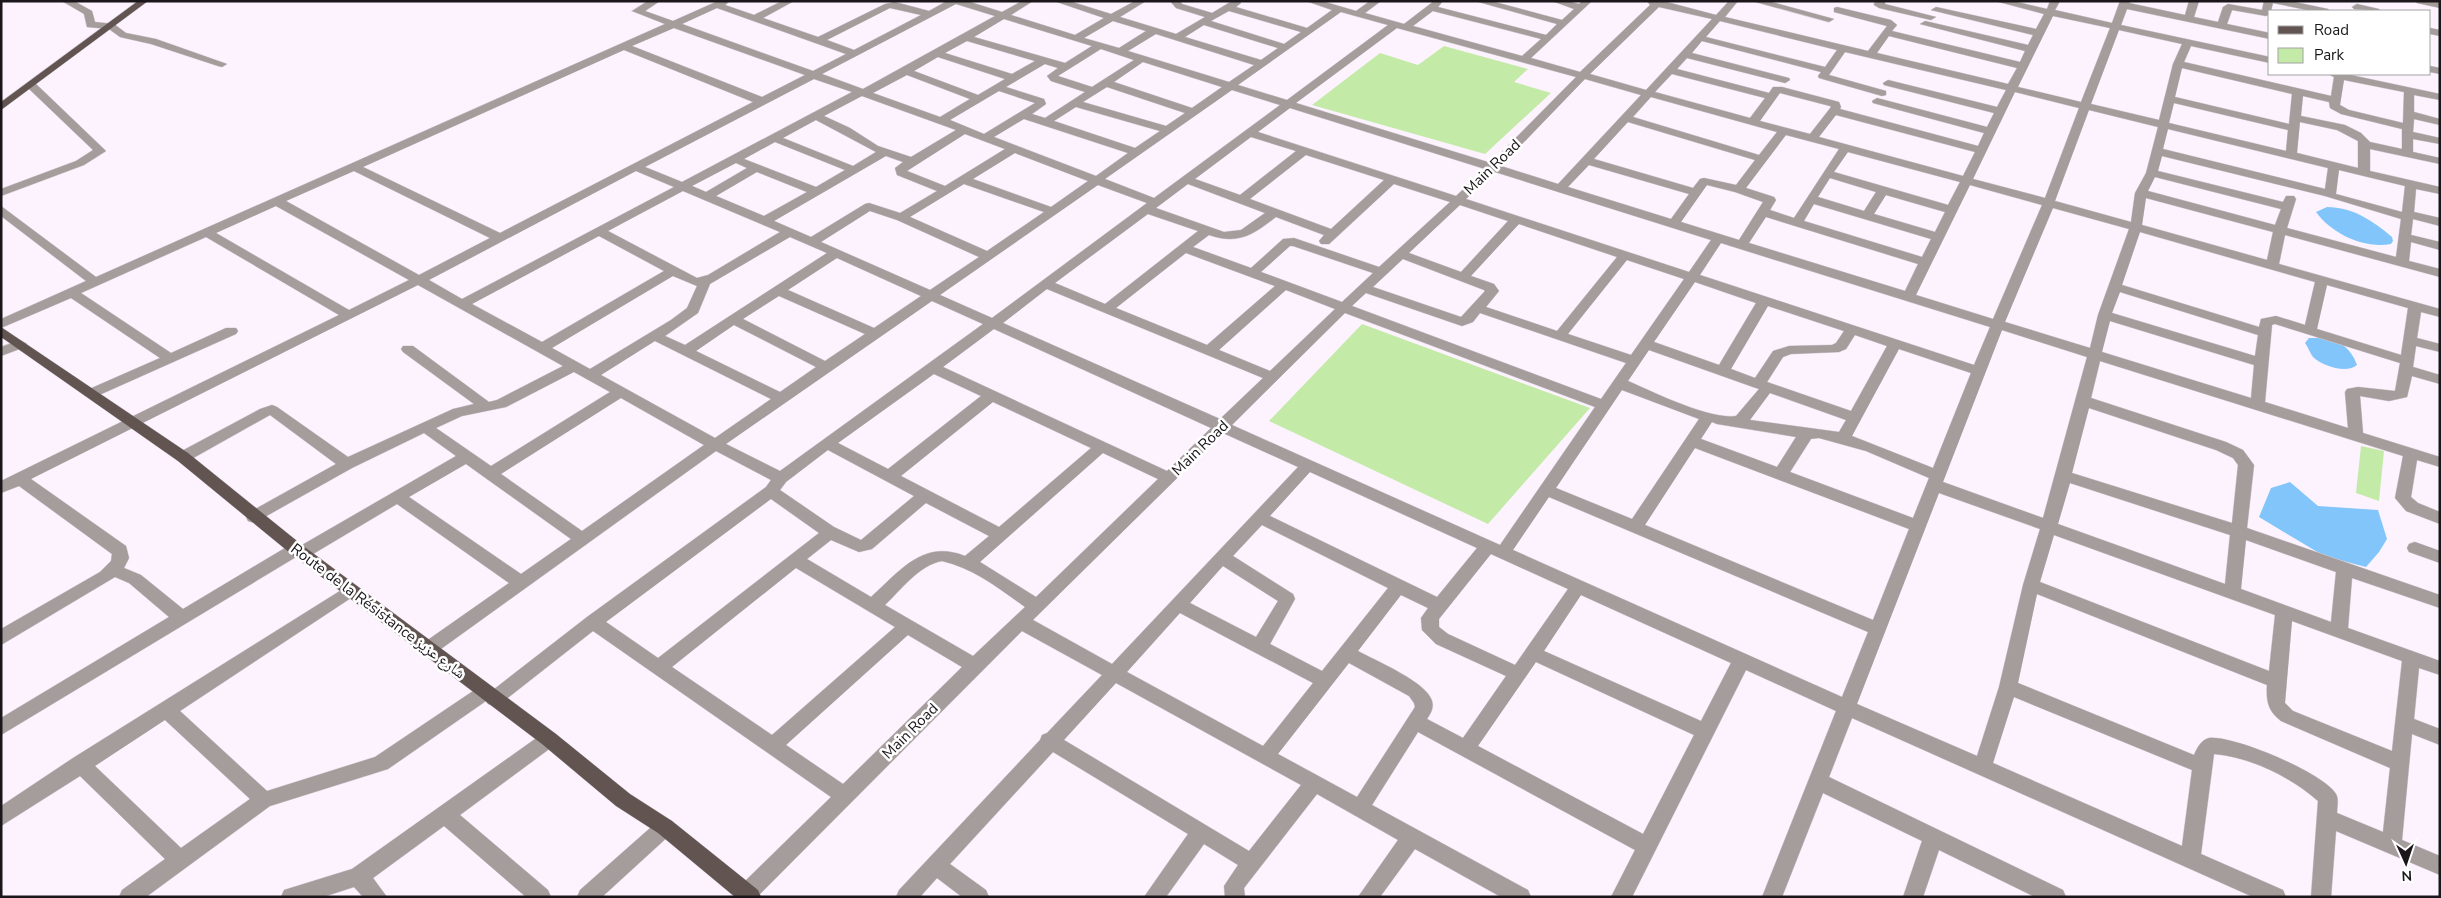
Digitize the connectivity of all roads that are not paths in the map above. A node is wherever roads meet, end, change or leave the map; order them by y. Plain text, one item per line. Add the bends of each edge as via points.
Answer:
1 (66, 1) edge
2 (144, 1) edge
3 (656, 1) edge
4 (790, 1) edge
5 (955, 1) edge
6 (1029, 1) edge
7 (1058, 1) edge
8 (1175, 1) edge
9 (1239, 1) edge
10 (1310, 1) edge
11 (1376, 1) edge
12 (1475, 1) edge
13 (1479, 1) edge
14 (1556, 1) edge
15 (1734, 1) edge
16 (1756, 1) edge
17 (1796, 1) edge
18 (1880, 1) edge
19 (1999, 1) edge
20 (2055, 1) edge
21 (2194, 1) edge
22 (2269, 1) edge
23 (2275, 1) edge
24 (2421, 1) edge
25 (1139, 2) edge
26 (1655, 2) edge
27 (722, 3) edge
28 (2124, 3) edge
29 (1584, 4) edge
30 (1434, 5) edge
31 (2440, 5) edge
32 (1840, 6) edge
33 (2357, 7) edge
34 (1228, 8) junction
35 (1340, 9) junction
36 (2300, 9) edge
37 (1790, 10) junction
38 (2312, 10) edge
39 (2371, 10) edge
40 (2049, 12) junction
41 (1934, 13) edge
42 (930, 14) junction
43 (1358, 14) junction
44 (1003, 15) junction
45 (1458, 15) junction
46 (1213, 16) junction
47 (756, 18) junction
48 (1111, 18) junction
49 (1718, 18) junction
50 (2189, 19) junction
51 (1203, 22) junction
52 (1564, 23) junction
53 (674, 25) junction
54 (112, 26) junction
55 (1401, 26) junction
56 (2115, 26) junction
57 (2222, 26) junction
58 (1821, 30) junction
59 (1154, 31) junction
60 (1309, 31) junction
61 (1887, 33) junction
62 (2039, 33) junction
63 (2268, 36) edge
64 (965, 37) junction
65 (1176, 38) junction
66 (1547, 38) junction
67 (1700, 38) junction
68 (819, 40) junction
69 (1074, 40) junction
70 (1914, 40) junction
71 (2188, 42) junction
72 (625, 47) junction
73 (1098, 47) junction
74 (1285, 47) junction
75 (1842, 48) junction
76 (2031, 49) junction
77 (854, 53) junction
78 (937, 54) junction
79 (1118, 54) junction
80 (1685, 54) junction
81 (1870, 54) junction
82 (1525, 59) junction
83 (1044, 60) junction
84 (1140, 60) junction
85 (2268, 60) edge
86 (1799, 63) junction
87 (222, 64) dead end
88 (1262, 64) junction
89 (2178, 64) junction
90 (2023, 66) junction
91 (1066, 67) junction
92 (1670, 70) junction
93 (1826, 70) junction
94 (905, 72) junction
95 (1895, 73) junction
96 (812, 75) junction
97 (1583, 75) junction
98 (2336, 75) edge
99 (2353, 76) edge
100 (1013, 78) junction
101 (1785, 80) junction
102 (1106, 83) junction
103 (32, 85) junction
104 (997, 86) junction
105 (1228, 87) junction
106 (2011, 89) junction
107 (2409, 90) junction
108 (1093, 91) junction
109 (862, 92) junction
110 (2298, 92) junction
111 (1649, 93) junction
112 (1775, 93) junction
113 (1879, 97) junction
114 (2440, 97) edge
115 (977, 98) junction
116 (2170, 99) junction
117 (2334, 100) junction
118 (761, 101) junction
119 (1075, 103) junction
120 (1285, 105) junction
121 (2084, 106) junction
122 (1, 107) edge
123 (1833, 111) junction
124 (2000, 111) junction
125 (1193, 112) junction
126 (1024, 114) junction
127 (2408, 114) junction
128 (816, 116) junction
129 (1625, 118) junction
130 (941, 121) junction
131 (1866, 121) junction
132 (1046, 122) junction
133 (1753, 122) junction
134 (2440, 122) edge
135 (2295, 123) junction
136 (2163, 125) junction
137 (964, 130) junction
138 (1168, 130) junction
139 (1784, 130) junction
140 (2407, 130) junction
141 (1990, 131) junction
142 (1248, 132) junction
143 (774, 138) junction
144 (985, 138) junction
145 (1813, 138) junction
146 (2440, 141) edge
147 (2364, 144) junction
148 (1846, 147) junction
149 (1014, 149) junction
150 (1980, 150) junction
151 (1304, 151) junction
152 (2157, 151) junction
153 (885, 152) junction
154 (1137, 152) junction
155 (2407, 154) junction
156 (2291, 156) junction
157 (735, 159) junction
158 (1762, 159) junction
159 (1585, 160) junction
160 (912, 161) junction
161 (2440, 161) edge
162 (2334, 166) junction
163 (636, 167) junction
164 (356, 168) junction
165 (757, 168) junction
166 (1492, 169) junction
167 (854, 170) junction
168 (2152, 173) junction
169 (2364, 173) junction
170 (1827, 174) junction
171 (962, 179) junction
172 (1185, 179) junction
173 (1392, 179) junction
174 (1096, 180) junction
175 (1968, 180) junction
176 (2412, 184) junction
177 (2294, 185) junction
178 (682, 186) junction
179 (1738, 189) junction
180 (946, 190) junction
181 (1559, 190) junction
182 (1883, 190) junction
183 (816, 191) junction
184 (2440, 191) edge
185 (1695, 192) junction
186 (2141, 193) junction
187 (1, 194) edge
188 (2330, 194) junction
189 (708, 196) junction
190 (1811, 199) junction
191 (1242, 200) junction
192 (1458, 201) junction
193 (278, 202) junction
194 (2049, 203) junction
195 (1150, 206) junction
196 (2288, 207) junction
197 (1, 210) edge
198 (1952, 210) junction
199 (1052, 211) junction
200 (1274, 212) junction
201 (1763, 212) junction
202 (2408, 215) junction
203 (1867, 216) junction
204 (901, 217) junction
205 (1516, 220) junction
206 (765, 221) junction
207 (1797, 222) junction
208 (2440, 222) edge
209 (1673, 225) junction
210 (2136, 227) junction
211 (2280, 230) junction
212 (1206, 231) junction
213 (598, 232) junction
214 (789, 232) junction
215 (207, 233) junction
216 (1333, 234) junction
217 (1938, 237) junction
218 (2406, 237) junction
219 (500, 238) junction
220 (1718, 239) junction
221 (812, 242) junction
222 (1741, 246) junction
223 (2440, 246) edge
224 (1184, 248) junction
225 (1316, 249) junction
226 (836, 253) junction
227 (1400, 254) junction
228 (988, 256) junction
229 (1624, 256) junction
230 (1925, 262) junction
231 (2402, 263) junction
232 (2272, 266) junction
233 (672, 271) junction
234 (1381, 272) junction
235 (2440, 273) edge
236 (1252, 274) junction
237 (1463, 277) junction
238 (1692, 277) junction
239 (419, 280) junction
240 (2322, 280) junction
241 (95, 282) junction
242 (705, 282) junction
243 (1045, 284) junction
244 (1283, 286) junction
245 (1364, 288) junction
246 (2116, 288) junction
247 (778, 291) junction
248 (72, 292) junction
249 (931, 296) junction
250 (1908, 298) junction
251 (1764, 300) junction
252 (462, 304) junction
253 (2415, 306) junction
254 (1477, 308) junction
255 (1107, 309) junction
256 (1342, 309) junction
257 (2440, 313) edge
258 (349, 314) junction
259 (2105, 315) junction
260 (734, 320) junction
261 (991, 323) junction
262 (1, 324) edge
263 (1997, 325) junction
264 (1852, 330) junction
265 (1, 331) edge
266 (231, 331) dead end
267 (2310, 331) junction
268 (2266, 333) junction
269 (875, 334) junction
270 (656, 336) junction
271 (1560, 336) junction
272 (2410, 340) junction
273 (20, 344) junction
274 (1646, 344) junction
275 (1896, 344) junction
276 (542, 348) junction
277 (2440, 348) edge
278 (408, 349) dead end
279 (686, 351) junction
280 (1209, 351) junction
281 (1, 352) edge
282 (2096, 356) junction
283 (168, 357) junction
284 (1634, 361) junction
285 (2262, 363) junction
286 (2406, 365) junction
287 (575, 366) junction
288 (826, 367) junction
289 (933, 368) junction
290 (1723, 372) junction
291 (1979, 372) junction
292 (591, 375) junction
293 (1273, 377) junction
294 (2440, 380) edge
295 (1619, 383) junction
296 (1762, 385) junction
297 (621, 392) junction
298 (92, 393) junction
299 (992, 395) junction
300 (781, 398) junction
301 (2084, 401) junction
302 (1604, 405) junction
303 (2257, 406) junction
304 (486, 407) junction
305 (1708, 417) junction
306 (1855, 418) junction
307 (133, 421) junction
308 (1735, 422) junction
309 (1222, 426) junction
310 (425, 427) junction
311 (1806, 434) junction
312 (2356, 436) junction
313 (1843, 438) junction
314 (1692, 441) junction
315 (828, 444) junction
316 (716, 445) junction
317 (1102, 446) junction
318 (2411, 454) junction
319 (466, 456) junction
320 (183, 457) junction
321 (2440, 462) edge
322 (347, 464) junction
323 (1308, 465) junction
324 (490, 474) junction
325 (1781, 474) junction
326 (890, 476) junction
327 (2064, 476) junction
328 (781, 478) junction
329 (1169, 478) junction
330 (20, 479) junction
331 (1936, 481) junction
332 (1, 488) edge
333 (1546, 490) junction
334 (771, 491) junction
335 (925, 495) junction
336 (398, 497) junction
337 (254, 517) junction
338 (1259, 517) junction
339 (2440, 518) edge
340 (1918, 526) junction
341 (2047, 526) junction
342 (1635, 527) junction
343 (2237, 531) junction
344 (831, 532) junction
345 (1000, 535) junction
346 (582, 540) junction
347 (2415, 548) dead end
348 (1495, 549) junction
349 (299, 551) junction
350 (2440, 556) edge
351 (1221, 557) junction
352 (795, 560) junction
353 (968, 563) junction
354 (2345, 568) junction
355 (114, 570) junction
356 (520, 582) junction
357 (2030, 585) junction
358 (1399, 586) junction
359 (1578, 587) junction
360 (351, 590) junction
361 (2232, 593) junction
362 (2440, 602) edge
363 (1177, 604) junction
364 (872, 606) junction
365 (1037, 606) junction
366 (1439, 606) junction
367 (2284, 613) junction
368 (181, 617) junction
369 (593, 622) junction
370 (1021, 622) junction
371 (907, 626) junction
372 (1878, 629) junction
373 (2340, 632) junction
374 (1, 638) edge
375 (1259, 647) junction
376 (428, 649) junction
377 (1347, 653) junction
378 (1532, 654) junction
379 (2411, 658) junction
380 (1742, 660) junction
381 (975, 666) junction
382 (659, 667) junction
383 (2440, 668) edge
384 (1112, 673) junction
385 (1518, 674) junction
386 (1325, 681) junction
387 (2278, 682) junction
388 (2008, 688) junction
389 (490, 696) junction
390 (1846, 707) junction
391 (167, 710) junction
392 (1416, 722) junction
393 (2403, 723) junction
394 (1, 727) edge
395 (1706, 732) junction
396 (2440, 737) edge
397 (549, 739) junction
398 (1049, 740) junction
399 (774, 746) junction
400 (1466, 749) junction
401 (1266, 756) junction
402 (2399, 763) junction
403 (80, 764) junction
404 (1983, 766) junction
405 (2202, 766) junction
406 (1818, 781) junction
407 (1314, 783) junction
408 (845, 796) junction
409 (264, 800) junction
410 (1360, 808) junction
411 (445, 814) junction
412 (1, 817) edge
413 (2327, 818) junction
414 (665, 827) junction
415 (1201, 832) junction
416 (1412, 836) junction
417 (1933, 838) junction
418 (1647, 846) junction
419 (2391, 846) junction
420 (2190, 859) junction
421 (180, 860) junction
422 (1252, 863) junction
423 (936, 865) junction
424 (2440, 866) edge
425 (358, 876) junction
426 (747, 896) edge
427 (129, 897) edge
428 (291, 897) edge
429 (377, 897) edge
430 (541, 897) edge
431 (588, 897) edge
432 (906, 897) edge
433 (979, 897) edge
434 (1154, 897) edge
435 (1235, 897) edge
436 (1368, 897) edge
437 (1521, 897) edge
438 (1621, 897) edge
439 (1772, 897) edge
440 (1913, 897) edge
441 (2056, 897) edge
442 (2276, 897) edge
443 (2322, 897) edge

1 - 54 street via 89,13 90,25
2 - 54 main road
3 - 53 street via 637,11
4 - 47 street
5 - 42 street
5 - 44 street
6 - 44 street
7 - 48 street
8 - 46 street via 1179,6
9 - 34 street
10 - 35 street
11 - 43 street
12 - 45 street
13 - 52 street
14 - 29 street
15 - 49 street
16 - 37 street
17 - 37 street
18 - 41 street via 1882,6
19 - 40 street
20 - 40 street
21 - 50 street
22 - 57 street via 2266,13 2228,7
23 - 36 street
24 - 31 street
25 - 48 street
26 - 49 street
26 - 97 street, Main Road
27 - 47 street
27 - 53 street
28 - 50 street
28 - 56 street
29 - 52 street
30 - 45 street
30 - 55 street
32 - 58 street
32 - 61 street via 1888,22 1892,25
33 - 39 street
34 - 46 street
34 - 60 street
35 - 43 street
35 - 60 street
36 - 38 street
37 - 58 street
40 - 56 street
40 - 62 street
41 - 62 street
41 - 70 street
41 - 76 street
42 - 68 street via 888,6
42 - 77 street
43 - 55 street
44 - 64 street
44 - 69 street
45 - 66 street
46 - 51 street
47 - 68 street
48 - 59 street
48 - 69 street
49 - 58 street
49 - 67 street
50 - 57 street
51 - 65 street
51 - 74 street
52 - 66 street
53 - 72 street
53 - 96 street
54 - 87 street via 123,35 153,41
54 - 103 main road
55 - 82 street
55 - 120 street
56 - 71 street
56 - 121 street
57 - 63 street
58 - 75 street
59 - 65 street
59 - 79 street
60 - 74 street
61 - 70 street
61 - 81 street
62 - 76 street
64 - 78 street
64 - 83 street
65 - 88 street
66 - 82 street
67 - 80 street
67 - 86 street
68 - 77 street
69 - 73 street
70 - 90 street
71 - 85 street
71 - 89 street
72 - 118 street
72 - 164 street
73 - 79 street
73 - 91 street
74 - 88 street
75 - 81 street
75 - 93 street
76 - 90 street
77 - 96 street
78 - 94 street
78 - 100 street
79 - 84 street
80 - 92 street
80 - 101 street
81 - 95 street
82 - 97 street
83 - 91 street
83 - 100 street
84 - 102 street
84 - 105 street
86 - 93 street
86 - 101 street
88 - 105 street
89 - 110 street
89 - 116 street
90 - 106 street
91 - 108 street via 1052,78
92 - 111 street
92 - 112 street
93 - 113 street via 1822,75 1824,78
94 - 109 street
94 - 115 street
95 - 106 street
95 - 113 street
95 - 124 street
96 - 109 street
96 - 118 street
97 - 111 street
97 - 166 street, Main Road
98 - 117 street
99 - 107 street
100 - 104 street
101 - 112 street
102 - 108 street
102 - 125 street
103 - 122 main road
103 - 187 street via 100,151 80,163
104 - 115 street
104 - 126 street via 1040,101 1038,106
105 - 120 street
105 - 125 street
106 - 121 street
106 - 124 street
107 - 114 street
107 - 127 street
108 - 119 street
109 - 128 street
109 - 130 street
110 - 117 street
110 - 135 street
111 - 129 street
111 - 133 street
112 - 123 street via 1830,102 1836,106
112 - 133 street
113 - 131 street
113 - 141 street
115 - 130 street
116 - 135 street
116 - 136 street
117 - 140 street via 2334,106 2341,111
118 - 163 street
119 - 132 street
119 - 138 street
120 - 142 street
120 - 166 street
121 - 136 street
121 - 194 street
123 - 131 street
123 - 145 street
124 - 141 street
125 - 138 street
126 - 132 street
126 - 144 street
127 - 134 street
127 - 140 street
128 - 143 street
128 - 153 street
129 - 158 street
129 - 159 street
130 - 137 street
131 - 150 street
132 - 154 street
133 - 139 street
135 - 147 street via 2354,133 2364,140
135 - 156 street
136 - 152 street
136 - 156 street
137 - 144 street
137 - 160 street
138 - 154 street
139 - 145 street
139 - 158 street
140 - 146 street
140 - 155 street
141 - 150 street
142 - 151 street
142 - 172 street
143 - 157 street
143 - 167 street
144 - 149 street
145 - 148 street
147 - 155 street
147 - 169 street
148 - 170 street
148 - 175 street
149 - 171 street
149 - 174 street
150 - 175 street
151 - 173 street
151 - 191 street
152 - 168 street
152 - 177 street
153 - 160 street
153 - 167 street
154 - 174 street
155 - 161 street
156 - 162 street
157 - 165 street
157 - 178 street
158 - 179 street
159 - 181 street
159 - 185 street
160 - 180 street via 901,168 901,173
162 - 169 street
162 - 188 street
163 - 178 street
163 - 219 street
164 - 193 street
164 - 219 street
165 - 183 street
165 - 189 street
166 - 181 street
166 - 192 street, Main Road
167 - 183 street
168 - 186 street
168 - 196 street
169 - 176 street
170 - 182 street
170 - 190 street
171 - 180 street
171 - 199 street
172 - 191 street
172 - 195 street
173 - 192 street
173 - 216 street
174 - 195 street
174 - 199 street
175 - 194 street
175 - 198 street
176 - 184 street
176 - 202 street
177 - 188 street
177 - 196 street
178 - 189 street
178 - 213 street
179 - 185 street via 1706,181
179 - 201 street via 1768,197 1770,202
180 - 204 street
181 - 209 street
182 - 198 street
182 - 203 street
183 - 206 street
185 - 209 street
186 - 210 street
186 - 211 street
188 - 202 street via 2340,200
189 - 206 street
190 - 203 street
190 - 207 street
191 - 200 street
192 - 205 street
192 - 227 street, Main Road
193 - 215 street
193 - 239 street
194 - 210 street
194 - 263 street via 2026,265
195 - 212 street
195 - 243 street
196 - 211 street
197 - 241 street
198 - 217 street
199 - 228 street
200 - 212 street via 1241,236 1223,236
200 - 216 street
201 - 207 street
201 - 222 street
202 - 208 street
202 - 218 street
203 - 217 street
204 - 221 street via 869,207
204 - 228 street
205 - 229 street
205 - 237 street
206 - 214 street
207 - 230 street
209 - 220 street
210 - 232 street
210 - 246 street
211 - 231 street
211 - 232 street
212 - 224 street
213 - 233 street
213 - 252 street
214 - 221 street
214 - 242 street
215 - 241 street
215 - 258 street
216 - 225 street
217 - 230 street
218 - 223 street
218 - 231 street
219 - 239 street
220 - 222 street
220 - 238 street
221 - 226 street
222 - 250 street
224 - 236 street
224 - 255 street
225 - 234 street
225 - 236 street via 1288,242
226 - 247 street
226 - 249 street
227 - 234 street, Main Road
227 - 237 street
228 - 249 street
229 - 238 street
229 - 271 street
230 - 250 street
231 - 235 street
232 - 240 street
233 - 242 street via 695,282
233 - 276 street
234 - 245 street, Main Road
236 - 244 street
237 - 254 street via 1492,289
238 - 251 street
238 - 274 street
239 - 252 street
239 - 258 street
240 - 253 street
240 - 267 street
241 - 248 street
242 - 270 street via 693,310
243 - 255 street
243 - 261 street
244 - 256 street
244 - 280 street
245 - 254 street via 1456,321 1468,320
245 - 256 street, Main Road
246 - 259 street
246 - 268 street
247 - 260 street
247 - 269 street
248 - 262 street
248 - 283 street
249 - 261 street
249 - 269 street
250 - 263 street
251 - 264 street
251 - 290 street
252 - 276 street
253 - 257 street
253 - 272 street
254 - 271 street
255 - 280 street
256 - 293 street, Main Road
256 - 302 street
258 - 307 street
259 - 282 street
259 - 285 street
260 - 279 street
260 - 288 street
261 - 289 street
261 - 309 street
263 - 282 street
263 - 291 street
264 - 275 street
264 - 296 street via 1841,346 1834,349 1789,350 1778,354
265 - 273 main road, Route de la Résistance شارع عزيز
266 - 283 street
267 - 268 street via 2270,320 2266,322
267 - 286 street
268 - 285 street
269 - 288 street
270 - 279 street
270 - 292 street
271 - 284 street
272 - 277 street
272 - 286 street
273 - 281 street
273 - 298 main road, Route de la Résistance شارع عزيز
274 - 284 street
274 - 290 street
275 - 291 street
275 - 306 street
276 - 287 street
278 - 304 street
279 - 300 street
280 - 293 street
282 - 301 street
282 - 303 street
283 - 298 street
284 - 295 street
285 - 303 street
286 - 294 street
286 - 312 street via 2402,394 2393,398 2352,392
287 - 292 street
287 - 304 street via 510,400
288 - 300 street
289 - 299 street
289 - 315 street
290 - 296 street
291 - 331 street
292 - 297 street
293 - 309 street, Main Road
295 - 302 street
295 - 305 street
296 - 306 street
296 - 308 street via 1742,419
297 - 316 street
297 - 324 street
298 - 307 main road, Route de la Résistance شارع عزيز
299 - 317 street
299 - 326 street
300 - 316 street
301 - 327 street
301 - 343 street via 2238,454 2246,465
302 - 333 street
303 - 312 street
304 - 310 street via 458,412
305 - 308 street
305 - 314 street
306 - 313 street
307 - 320 main road, Route de la Résistance شارع عزيز
307 - 330 street
308 - 311 street
309 - 323 street
309 - 329 street, Main Road
310 - 319 street
310 - 322 street
311 - 313 street via 1824,433
311 - 325 street
312 - 318 street
313 - 331 street
314 - 325 street
314 - 342 street
315 - 326 street
315 - 328 street
316 - 328 street
316 - 346 street
317 - 329 street
317 - 345 street
318 - 321 street
318 - 339 street via 2403,498 2412,507
319 - 324 street
319 - 336 street
320 - 322 street via 272,410
320 - 337 main road, Route de la Résistance شارع عزيز
322 - 337 street
323 - 338 street
323 - 348 street
324 - 346 street
325 - 340 street
326 - 335 street
327 - 341 street
327 - 343 street
328 - 334 street
329 - 365 street, Main Road
330 - 332 street
330 - 355 street via 120,550 121,558
331 - 340 street
331 - 341 street
333 - 342 street
333 - 348 street
334 - 344 street
334 - 369 street
335 - 344 street via 860,547
335 - 345 street
336 - 349 street
336 - 356 street
337 - 349 main road, Route de la Résistance شارع عزيز
338 - 351 street
338 - 358 street
340 - 372 street
341 - 357 street
341 - 361 street
342 - 372 street
343 - 354 street
343 - 361 street
344 - 352 street
345 - 353 street
346 - 356 street
347 - 350 street
348 - 359 street
348 - 366 street
349 - 360 main road, Route de la Résistance شارع عزيز
349 - 368 street
351 - 363 street
351 - 375 street via 1287,600
352 - 364 street
352 - 382 street
353 - 364 street via 949,556 933,556
353 - 365 street
354 - 362 street
354 - 373 street
355 - 368 street via 135,579
355 - 374 street
356 - 376 street
357 - 387 street
357 - 388 street
358 - 366 street
358 - 377 street
359 - 378 street
359 - 380 street
360 - 376 main road, Route de la Résistance شارع عزيز
360 - 391 street
361 - 367 street
363 - 375 street
363 - 384 street
364 - 371 street
365 - 370 street, Main Road
366 - 385 street via 1430,618 1430,630 1442,639
367 - 373 street
367 - 387 street
368 - 394 street
369 - 382 street
369 - 389 street
370 - 381 street, Main Road
370 - 384 street
371 - 381 street
371 - 399 street
372 - 390 street
373 - 379 street
375 - 386 street
376 - 389 main road, Route de la Résistance شارع عزيز
377 - 386 street
377 - 392 street via 1415,691 1423,700 1424,708
378 - 385 street
378 - 395 street
379 - 383 street
379 - 393 street
380 - 390 street
380 - 395 street
381 - 408 street, Main Road
382 - 399 street
384 - 398 street
384 - 401 street
385 - 400 street
386 - 401 street
387 - 402 street via 2275,703 2288,716
388 - 404 street
388 - 405 street
389 - 397 main road, Route de la Résistance شارع عزيز
389 - 409 street via 381,763
390 - 404 street
390 - 406 street
391 - 403 street
391 - 409 street
392 - 400 street
392 - 410 street
393 - 396 street
393 - 402 street
395 - 418 street
397 - 411 street
397 - 414 main road, Route de la Résistance شارع عزيز via 623,800
398 - 415 street
398 - 423 street
399 - 408 street
400 - 418 street
401 - 407 street
402 - 419 street
403 - 412 street
403 - 421 street
404 - 420 street
405 - 413 street via 2204,752 2210,746 2223,746 2273,765 2320,790 2328,798
405 - 420 street
406 - 417 street
406 - 439 street
407 - 410 street
407 - 422 street
408 - 426 street, Main Road
409 - 421 street
410 - 416 street
411 - 425 street
411 - 430 street
413 - 419 street
413 - 443 street
414 - 426 main road, Route de la Résistance شارع عزيز
414 - 431 street
415 - 422 street
415 - 434 street
416 - 436 street
416 - 437 street
417 - 440 street
417 - 441 street
418 - 438 street
419 - 424 street
420 - 442 street
421 - 427 street
422 - 435 street via 1234,886
423 - 432 street
423 - 433 street
425 - 428 street
425 - 429 street

